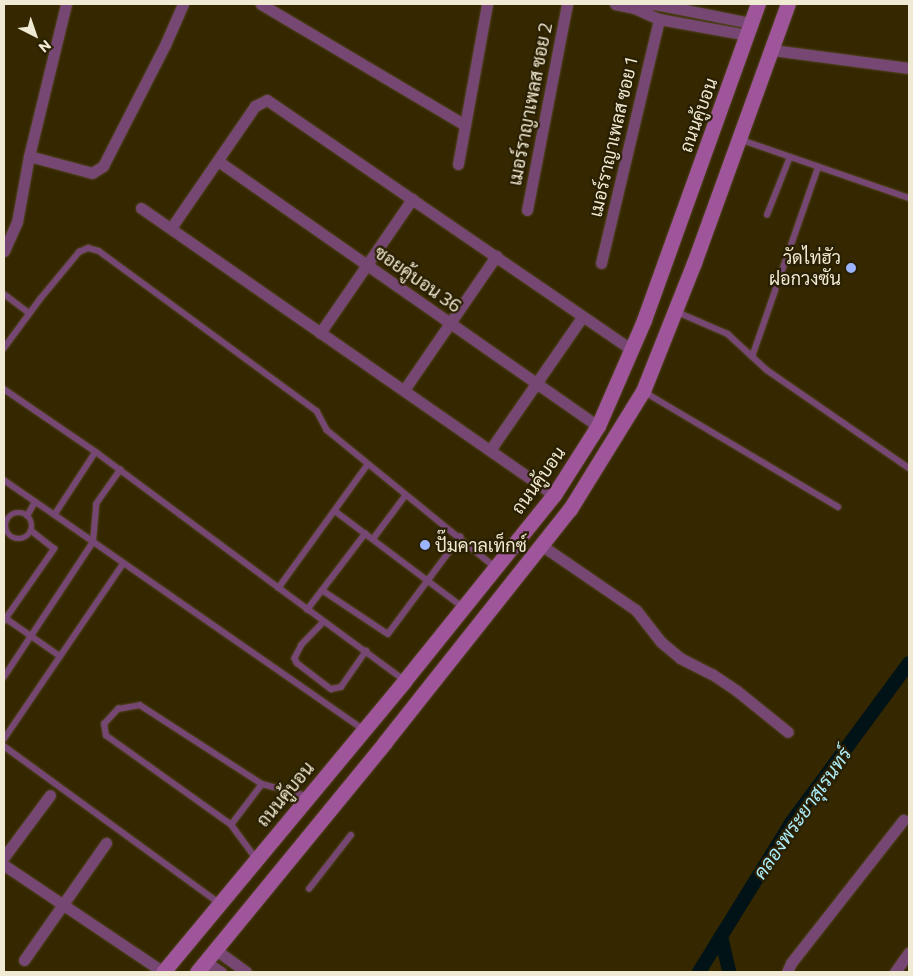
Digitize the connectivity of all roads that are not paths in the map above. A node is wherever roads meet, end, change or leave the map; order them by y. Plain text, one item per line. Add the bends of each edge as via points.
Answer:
1 (66, 4) edge
2 (183, 4) edge
3 (261, 4) edge
4 (487, 4) edge
5 (567, 4) edge
6 (615, 4) edge
7 (758, 4) edge
8 (788, 4) edge
9 (634, 8) junction
10 (659, 19) junction
11 (749, 29) junction
12 (772, 50) junction
13 (909, 68) edge
14 (466, 125) junction
15 (739, 139) junction
16 (29, 156) junction
17 (790, 157) junction
18 (218, 160) junction
19 (458, 164) dead end
20 (818, 167) junction
21 (909, 198) edge
22 (412, 199) junction
23 (141, 208) dead end
24 (527, 210) dead end
25 (767, 215) dead end
26 (171, 228) junction
27 (4, 251) edge
28 (496, 256) junction
29 (601, 263) dead end
30 (368, 266) junction
31 (4, 294) edge
32 (676, 311) junction
33 (29, 313) junction
34 (582, 316) junction
35 (450, 324) junction
36 (320, 333) junction
37 (4, 348) edge
38 (632, 350) junction
39 (752, 357) junction
40 (536, 383) junction
41 (4, 389) edge
42 (404, 390) junction
43 (643, 391) junction
44 (598, 426) junction
45 (490, 450) junction
46 (96, 452) junction
47 (368, 465) junction
48 (909, 468) edge
49 (120, 470) junction
50 (4, 480) edge
51 (554, 494) junction
52 (406, 496) junction
53 (35, 502) junction
54 (838, 507) dead end
55 (335, 511) junction
56 (55, 514) junction
57 (27, 516) junction
58 (31, 532) junction
59 (365, 534) junction
60 (460, 537) junction
61 (373, 539) junction
62 (93, 542) junction
63 (542, 545) junction
64 (123, 564) junction
65 (495, 567) junction
66 (428, 580) junction
67 (279, 588) junction
68 (322, 590) junction
69 (463, 607) junction
70 (307, 610) junction
71 (4, 619) edge
72 (324, 622) junction
73 (31, 636) junction
74 (366, 651) junction
75 (60, 656) junction
76 (422, 658) junction
77 (440, 672) junction
78 (4, 677) edge
79 (405, 680) junction
80 (363, 729) junction
81 (788, 732) dead end
82 (4, 739) edge
83 (4, 746) edge
84 (262, 784) junction
85 (50, 794) dead end
86 (308, 796) junction
87 (904, 820) dead end
88 (231, 825) junction
89 (351, 835) dead end
90 (106, 843) dead end
91 (4, 857) edge
92 (256, 859) junction
93 (4, 865) edge
94 (309, 889) dead end
95 (219, 903) junction
96 (63, 905) junction
97 (216, 950) junction
98 (909, 952) edge
99 (24, 960) dead end
100 (201, 967) edge
101 (240, 971) edge
102 (163, 972) edge
103 (221, 972) edge
104 (788, 972) edge
105 (895, 972) edge

1 - 16 street
2 - 16 street via 103,166 92,173
3 - 14 street
4 - 14 street
5 - 24 street, เมอร์ราญาเพลส ซอย 2
6 - 9 street
7 - 11 main road, ถนนคู้บอน
8 - 12 main road
9 - 10 street
9 - 11 street via 655,4
10 - 11 street
10 - 29 street, เมอร์ราญาเพลส ซอย 1
11 - 38 main road, ถนนคู้บอน
12 - 13 street
12 - 15 main road
14 - 19 street
15 - 17 lane
15 - 32 main road
16 - 27 street via 17,222
17 - 20 lane
17 - 25 lane
18 - 22 street via 255,106 267,100
18 - 26 street
18 - 30 street, ซอยคู้บอน 36
20 - 21 lane
20 - 39 lane
22 - 28 street
22 - 30 street
23 - 26 street
26 - 36 street
28 - 34 street
28 - 35 street
30 - 35 street, ซอยคู้บอน 36
30 - 36 street
31 - 33 lane
32 - 39 lane via 728,334
32 - 43 main road
33 - 37 lane
33 - 47 lane via 79,252 88,248 99,251 317,411 327,430
34 - 38 street
34 - 40 street
35 - 40 street, ซอยคู้บอน 36
35 - 42 street
36 - 42 street
38 - 44 main road, ถนนคู้บอน
39 - 48 lane
40 - 44 street, ซอยคู้บอน 36
40 - 45 street
41 - 46 lane
42 - 45 street
43 - 54 lane
43 - 63 main road via 570,509
44 - 51 main road, ถนนคู้บอน
45 - 51 street
46 - 49 lane
46 - 56 lane
47 - 52 lane
47 - 55 lane
49 - 62 lane via 96,504
49 - 67 lane
50 - 53 lane
51 - 65 main road, ถนนคู้บอน
52 - 60 lane
52 - 61 lane
53 - 56 lane
53 - 57 lane
55 - 59 lane
55 - 67 lane
56 - 62 lane
57 - 58 lane via 32,523
57 - 58 lane via 20,513 12,515 6,521 6,530 15,539 24,538
58 - 71 lane via 54,549
59 - 61 lane
59 - 68 lane
60 - 65 lane
60 - 66 lane
61 - 66 lane
62 - 64 lane
62 - 73 lane
63 - 77 main road
63 - 81 street via 636,610 661,642 680,658 737,691
64 - 75 lane
64 - 80 lane
65 - 69 main road, ถนนคู้บอน
66 - 68 lane via 388,634
66 - 69 lane
67 - 70 lane
68 - 70 lane
69 - 76 main road, ถนนคู้บอน
70 - 72 lane
71 - 73 lane
72 - 74 lane
72 - 74 lane via 302,645 295,658 296,663 331,689 341,687
73 - 75 lane
73 - 78 lane
74 - 79 lane
75 - 82 lane
76 - 77 main road
76 - 79 main road, ถนนคู้บอน
77 - 97 main road
79 - 80 main road, ถนนคู้บอน
80 - 86 main road, ถนนคู้บอน
83 - 95 lane
84 - 86 lane
84 - 88 lane
84 - 88 lane via 140,706 118,709 104,724 106,736
85 - 91 street
86 - 92 main road, ถนนคู้บอน
87 - 104 street via 791,962
88 - 92 lane
89 - 94 lane
90 - 96 street
92 - 95 main road, ถนนคู้บอน
93 - 96 street
95 - 102 main road, ถนนคู้บอน
96 - 99 street
96 - 102 street
97 - 100 main road
97 - 101 street
98 - 105 street
100 - 103 street

